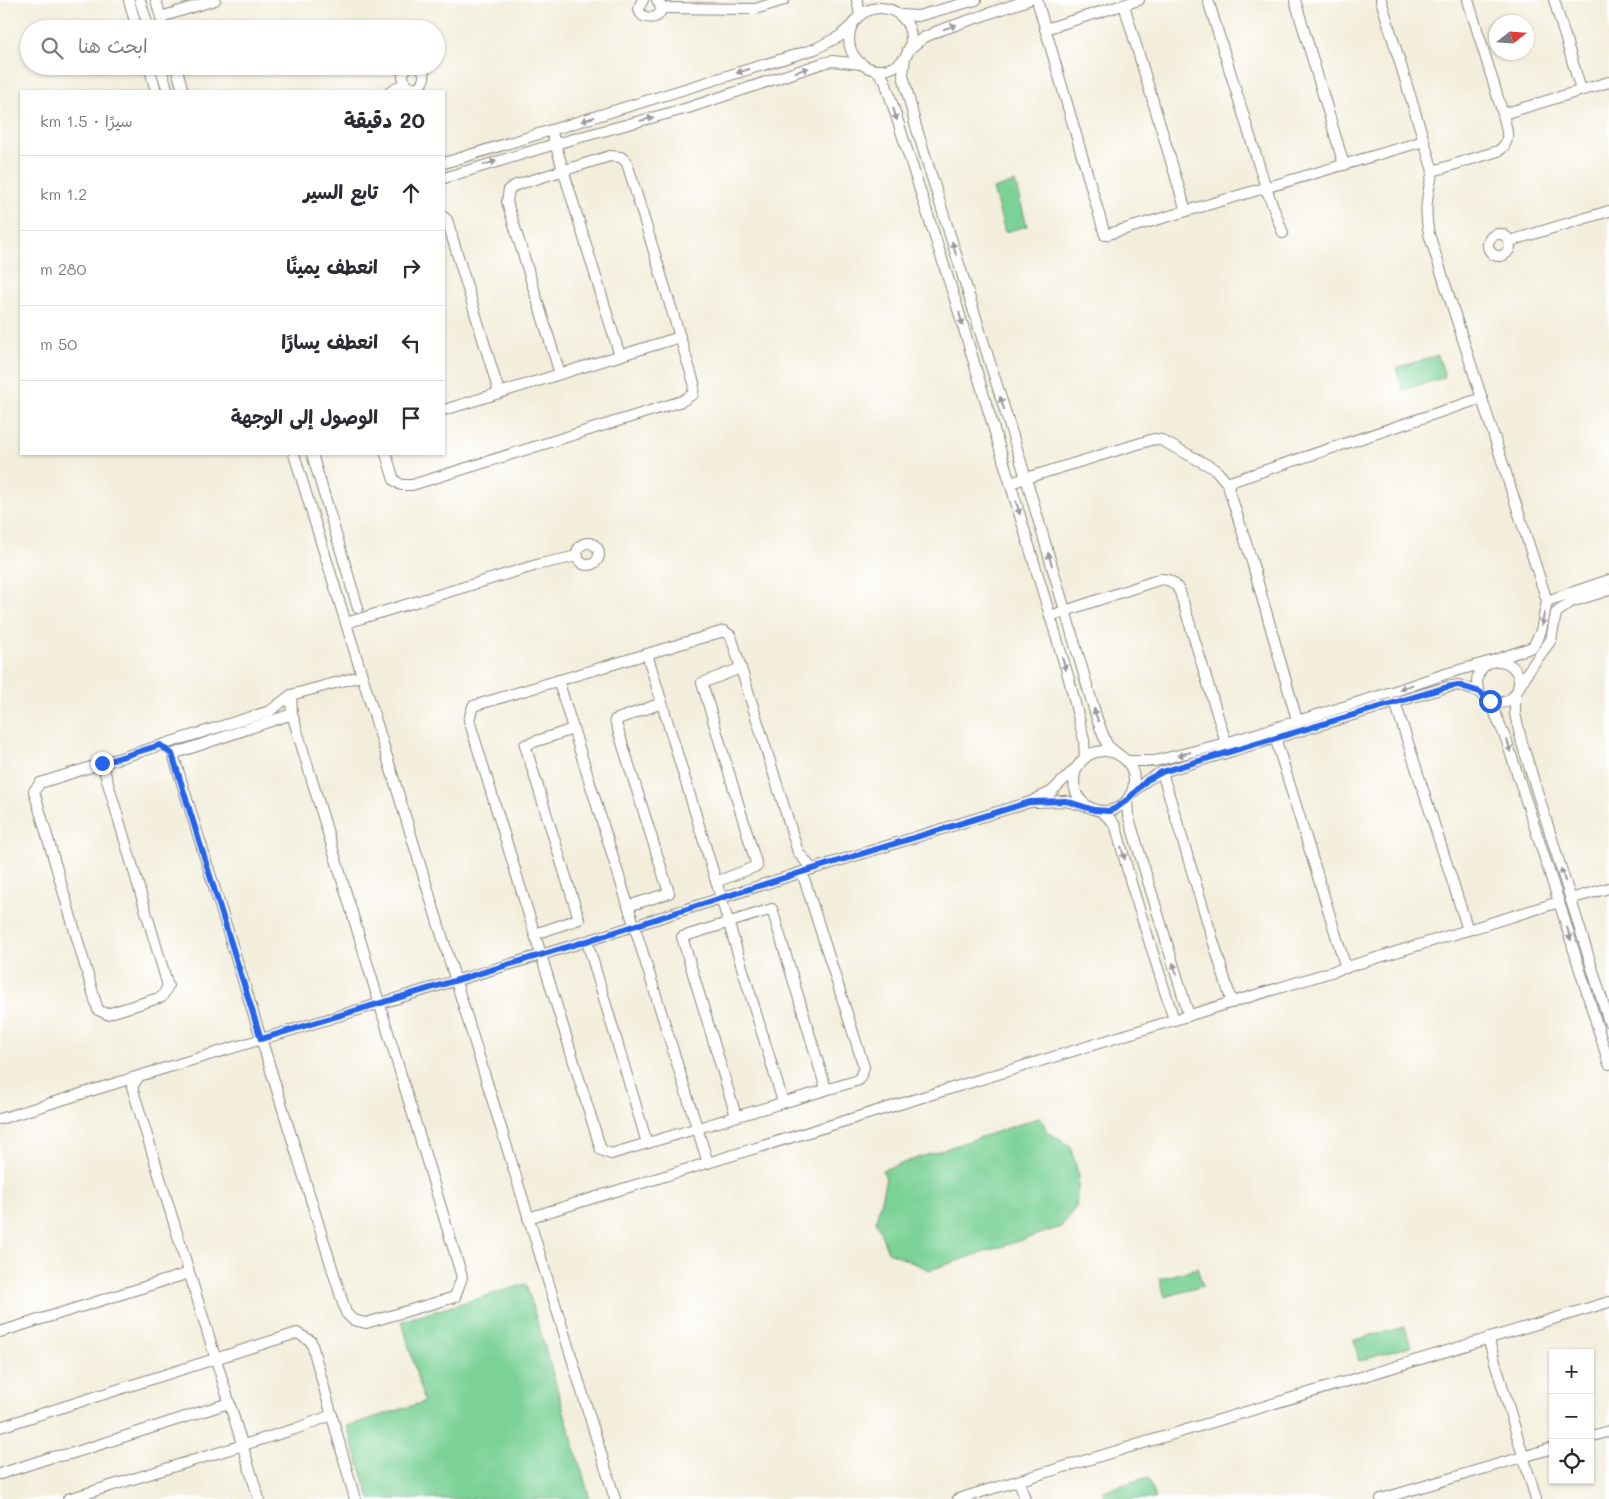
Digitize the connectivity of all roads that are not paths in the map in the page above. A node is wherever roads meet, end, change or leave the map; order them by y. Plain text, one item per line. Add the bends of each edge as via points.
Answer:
1 (129, 0) edge
2 (140, 0) edge
3 (156, 0) edge
4 (215, 0) edge
5 (643, 0) edge
6 (784, 0) edge
7 (857, 0) edge
8 (976, 0) edge
9 (1028, 0) edge
10 (1037, 0) edge
11 (1139, 0) edge
12 (1208, 0) edge
13 (1295, 0) edge
14 (1381, 0) edge
15 (1468, 0) edge
16 (1554, 0) edge
17 (659, 4) edge
18 (880, 4) edge
19 (1124, 5) junction
20 (860, 14) junction
21 (900, 15) junction
22 (161, 17) junction
23 (135, 20) edge
24 (146, 20) edge
25 (162, 20) edge
26 (851, 26) junction
27 (1045, 29) junction
28 (907, 54) junction
29 (862, 64) junction
30 (877, 70) junction
31 (152, 75) edge
32 (163, 75) edge
33 (179, 75) edge
34 (402, 75) edge
35 (424, 75) edge
36 (1609, 82) edge
37 (404, 83) junction
38 (156, 90) edge
39 (168, 90) edge
40 (183, 90) edge
41 (393, 90) edge
42 (1582, 90) junction
43 (1503, 114) junction
44 (551, 130) junction
45 (1424, 141) junction
46 (555, 144) junction
47 (445, 163) edge
48 (1344, 165) junction
49 (564, 171) junction
50 (1433, 171) junction
51 (445, 178) edge
52 (1266, 188) junction
53 (1186, 211) junction
54 (1609, 211) edge
55 (445, 218) edge
56 (1283, 233) dead end
57 (1510, 242) dead end
58 (680, 337) junction
59 (620, 356) junction
60 (560, 374) junction
61 (499, 392) junction
62 (1482, 398) junction
63 (445, 410) edge
64 (294, 455) edge
65 (312, 455) edge
66 (386, 455) edge
67 (1026, 478) junction
68 (1010, 483) junction
69 (1227, 483) junction
70 (578, 556) dead end
71 (1609, 580) edge
72 (1609, 590) edge
73 (1547, 602) junction
74 (358, 608) dead end
75 (1066, 611) junction
76 (1050, 616) junction
77 (346, 623) junction
78 (647, 654) junction
79 (1492, 661) junction
80 (741, 668) junction
81 (361, 676) junction
82 (558, 680) junction
83 (1480, 692) junction
84 (1517, 692) junction
85 (291, 695) junction
86 (1490, 701) junction
87 (1395, 702) junction
88 (662, 703) junction
89 (292, 714) junction
90 (1297, 720) junction
91 (573, 729) junction
92 (1275, 737) junction
93 (1226, 743) junction
94 (160, 745) junction
95 (172, 754) junction
96 (1085, 758) junction
97 (1123, 759) junction
98 (102, 763) junction
99 (1078, 767) junction
100 (1162, 772) junction
101 (1129, 798) junction
102 (1030, 802) junction
103 (1088, 807) junction
104 (1101, 811) junction
105 (798, 852) junction
106 (803, 872) junction
107 (716, 882) junction
108 (1609, 888) edge
109 (721, 898) junction
110 (1570, 899) junction
111 (1560, 902) junction
112 (628, 906) junction
113 (728, 923) junction
114 (634, 925) junction
115 (1468, 930) junction
116 (535, 934) junction
117 (587, 941) junction
118 (542, 955) junction
119 (1346, 968) junction
120 (455, 980) junction
121 (380, 1003) junction
122 (1232, 1003) junction
123 (1189, 1016) junction
124 (1174, 1020) junction
125 (1609, 1022) edge
126 (261, 1039) junction
127 (1609, 1064) edge
128 (139, 1076) junction
129 (826, 1089) junction
130 (783, 1102) junction
131 (736, 1116) junction
132 (0, 1119) edge
133 (697, 1128) junction
134 (647, 1143) junction
135 (708, 1163) junction
136 (528, 1218) junction
137 (189, 1273) junction
138 (1609, 1302) edge
139 (0, 1332) edge
140 (1488, 1338) junction
141 (216, 1359) junction
142 (229, 1402) junction
143 (332, 1416) junction
144 (0, 1428) edge
145 (1609, 1431) edge
146 (1594, 1436) edge
147 (242, 1444) junction
148 (1549, 1449) edge
149 (1524, 1457) junction
150 (0, 1474) edge
151 (1019, 1481) junction
152 (68, 1499) edge
153 (259, 1499) edge
154 (355, 1499) edge
155 (614, 1499) edge
156 (958, 1499) edge
157 (1025, 1499) edge
158 (1381, 1499) edge
159 (1536, 1499) edge

1 - 23 street
2 - 24 street
3 - 22 street
4 - 22 street
5 - 17 street via 640,11 647,18 657,16
6 - 17 street via 755,9
7 - 20 street
8 - 21 street via 918,16
28 -> 9 street via 923,38 938,31
10 - 27 street
11 - 19 street
12 - 52 street
13 - 48 street
14 - 45 street
15 - 43 street
16 - 42 street
18 - 20 street
18 - 21 street
19 - 27 street
19 - 53 street
20 - 26 street
21 - 28 street via 910,31
22 - 25 street
26 - 29 street via 848,36 850,47
26 -> 44 street via 840,36 815,49
27 - 53 street via 1105,235
28 - 30 street via 893,67
67 -> 28 street via 916,122 903,75
29 - 30 street
46 -> 29 street via 688,108 823,63
30 -> 68 street via 885,81
31 - 38 street
32 - 39 street
33 - 40 street
34 - 37 street
35 - 37 street via 423,83 413,88
36 - 42 street
37 - 41 street
42 - 43 street
43 - 50 street via 1508,138 1504,148
44 - 46 street
44 - 47 street
45 - 48 street
45 - 50 street
46 - 49 street
51 -> 46 street
48 - 52 street
49 - 58 street via 610,156 621,157 627,163
49 - 59 street
49 - 60 street via 516,185 509,190 507,202
50 - 62 street via 1425,218
52 - 53 street
52 - 56 street
54 - 57 street
55 - 61 street
58 - 59 street
58 - 66 street via 694,383 693,394 682,401 412,484 401,486 394,480
59 - 60 street
60 - 61 street
61 - 63 street
62 - 69 street
62 - 73 street
64 - 77 street
65 - 74 street
67 - 68 street
67 - 69 street via 1154,439 1215,470
75 -> 67 street
68 -> 76 street
69 - 90 street
70 - 77 street via 540,564
71 - 73 street
72 - 84 street via 1571,602 1556,614 1552,640
73 -> 79 street via 1541,632 1533,647
75 - 76 street
75 - 93 street via 1161,579 1176,584
97 -> 75 street via 1107,745
76 -> 96 street via 1082,731
77 - 81 street
78 - 80 street via 724,630 731,636
78 - 82 street
78 - 88 street
79 - 83 street via 1478,674
79 - 84 street via 1511,664 1518,675
79 -> 90 street
80 - 105 street
80 - 107 street via 702,683 757,866
81 - 85 street
81 - 120 street
82 - 91 street
82 - 116 street via 473,706 469,720
83 - 86 street
83 - 87 street via 1458,685
84 - 86 street via 1504,702
110 -> 84 street via 1514,714
85 - 89 street
85 - 94 street via 270,711
86 -> 111 street via 1506,739
87 - 92 street
87 - 115 street
88 - 107 street
88 - 112 street via 615,720 669,893
89 - 95 street
89 - 121 street
90 - 93 street
91 - 112 street
91 - 116 street via 525,745 579,919
92 - 100 street
92 - 119 street
93 -> 97 street via 1155,761
94 - 95 street
94 - 98 street
95 - 126 street
96 - 97 street via 1102,751
96 - 99 street
97 - 101 street via 1134,778
98 - 98 street via 40,783 34,791 98,1010 107,1014 162,997 168,986
99 - 102 street via 1051,792
99 - 103 street via 1074,776 1076,793
100 - 101 street via 1147,780
100 - 122 street
101 - 104 street via 1116,808
123 -> 101 street via 1128,815
102 - 103 street via 1066,801
102 - 106 street
103 - 104 street
104 -> 124 street via 1116,827
105 - 106 street
105 - 106 street
106 - 109 street
106 - 129 street via 864,1067 859,1080
107 - 109 street
108 - 110 street
109 - 113 street
109 - 114 street
110 - 125 street
111 - 115 street
111 -> 127 street
112 - 114 street
113 - 129 street via 772,909
113 - 130 street
113 - 131 street via 682,937
114 - 117 street
114 - 133 street
115 - 119 street
116 - 118 street
117 - 118 street
117 - 134 street
118 - 120 street
118 - 134 street via 601,1150 611,1154
119 - 122 street
120 - 121 street
120 - 136 street
121 - 126 street
121 - 126 street via 462,1277 455,1297 366,1323 353,1320 346,1313
122 - 123 street
123 - 124 street
124 - 135 street
126 - 128 street
128 - 132 street
128 - 137 street via 132,1087
129 - 130 street
130 - 131 street
131 - 133 street
133 - 134 street
133 - 135 street
135 - 136 street
136 - 155 street
137 - 139 street
137 - 141 street
138 - 140 street
140 - 149 street
140 - 151 street
141 - 142 street
141 - 143 street via 297,1334 311,1341
141 - 144 street
142 - 147 street
142 - 150 street
143 - 147 street
143 - 154 street
145 - 146 street
147 - 152 street
147 - 153 street
148 - 149 street
149 - 158 street
149 - 159 street
151 - 156 street
151 - 157 street

